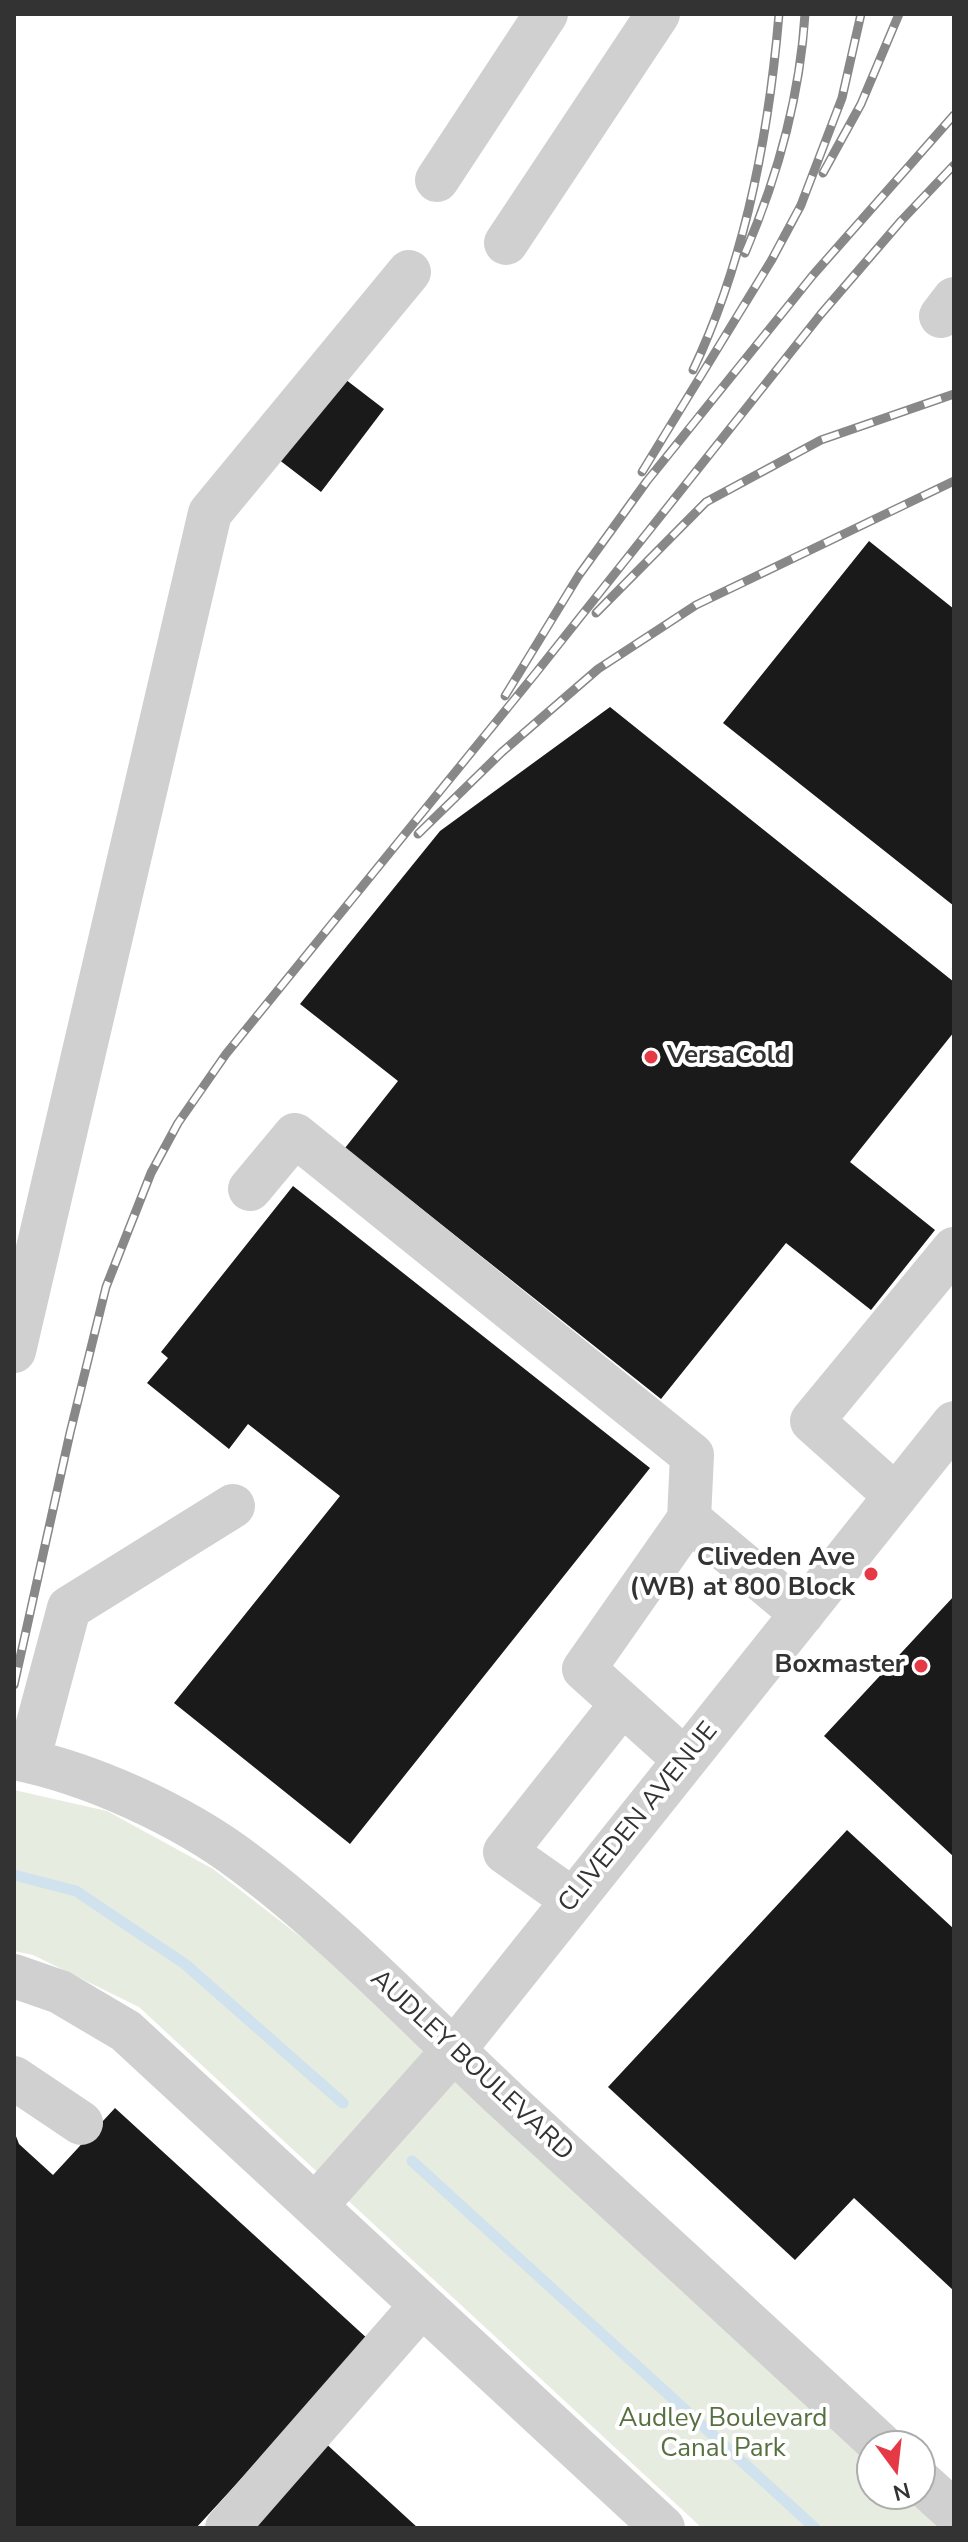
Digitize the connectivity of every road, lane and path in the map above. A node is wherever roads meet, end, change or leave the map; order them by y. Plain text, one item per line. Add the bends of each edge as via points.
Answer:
1 (546, 14) edge
2 (658, 14) edge
3 (437, 180) dead end
4 (506, 243) dead end
5 (409, 272) dead end
6 (250, 1189) dead end
7 (954, 1249) edge
8 (14, 1351) edge
9 (954, 1423) edge
10 (896, 1496) junction
11 (233, 1506) dead end
12 (689, 1519) junction
13 (802, 1614) junction
14 (622, 1704) junction
15 (21, 1759) edge
16 (685, 1760) junction
17 (573, 1900) junction
18 (14, 1976) edge
19 (453, 2051) junction
20 (14, 2078) edge
21 (81, 2123) dead end
22 (315, 2206) junction
23 (422, 2305) junction
24 (865, 2430) edge
25 (936, 2496) edge
26 (954, 2512) edge
27 (227, 2528) edge
28 (663, 2528) edge

1 - 3 street
2 - 4 street
5 - 8 street via 210,513
6 - 12 street via 295,1135 692,1455
7 - 10 street via 812,1421
9 - 10 street, CLIVEDEN AVENUE
10 - 13 street, CLIVEDEN AVENUE
11 - 15 street via 69,1608
12 - 13 street
12 - 14 street via 584,1669
13 - 16 street, CLIVEDEN AVENUE
14 - 16 street
14 - 17 street via 505,1852
15 - 19 street, AUDLEY BOULEVARD via 120,1792 243,1861 319,1923
16 - 17 street, CLIVEDEN AVENUE
17 - 19 street, CLIVEDEN AVENUE
18 - 22 street via 60,1992 126,2031
19 - 22 street, CLIVEDEN AVENUE
19 - 24 street, AUDLEY BOULEVARD
20 - 21 street
22 - 23 street
23 - 27 street
23 - 28 street
25 - 26 street

